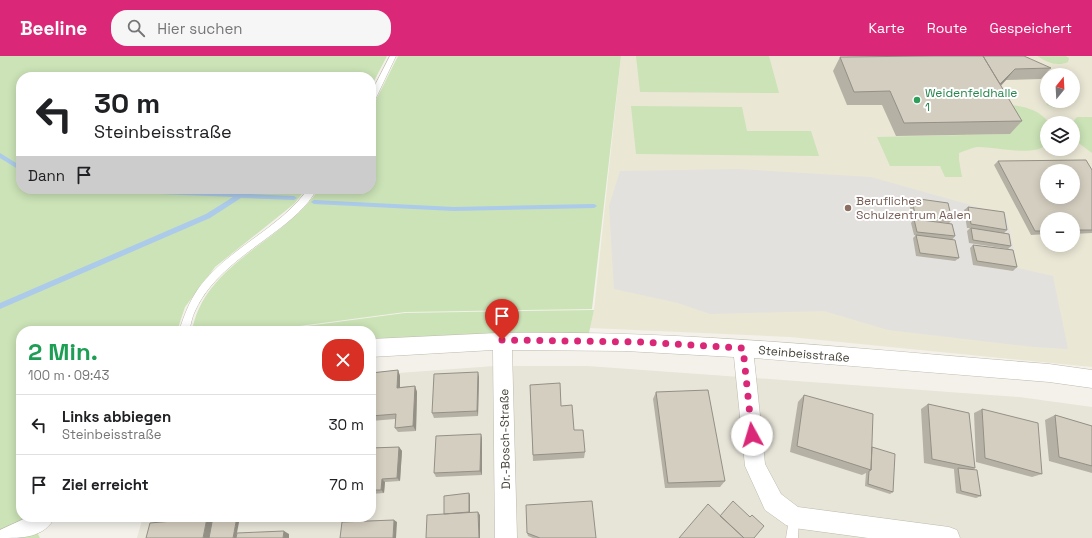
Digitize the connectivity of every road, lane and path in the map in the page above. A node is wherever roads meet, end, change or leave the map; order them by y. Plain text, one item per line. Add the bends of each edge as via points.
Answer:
1 (393, 56) edge
2 (376, 90) edge
3 (309, 194) edge
4 (185, 326) edge
5 (502, 340) junction
6 (376, 348) edge
7 (743, 348) junction
8 (1092, 379) edge
9 (794, 517) junction
10 (40, 527) edge
11 (918, 536) edge
12 (8, 538) edge
13 (506, 538) edge
14 (792, 538) edge
15 (949, 538) edge

1 - 2 lane
3 - 4 lane via 298,208 228,262 203,290 186,319
5 - 6 street, Steinbeisstraße
5 - 7 street, Steinbeisstraße via 641,342
5 - 13 street, Dr.-Bosch-Straße
7 - 8 street, Steinbeisstraße via 1049,373
7 - 9 street via 755,466 773,502
9 - 11 street
9 - 14 lane
10 - 12 street
11 - 15 street

